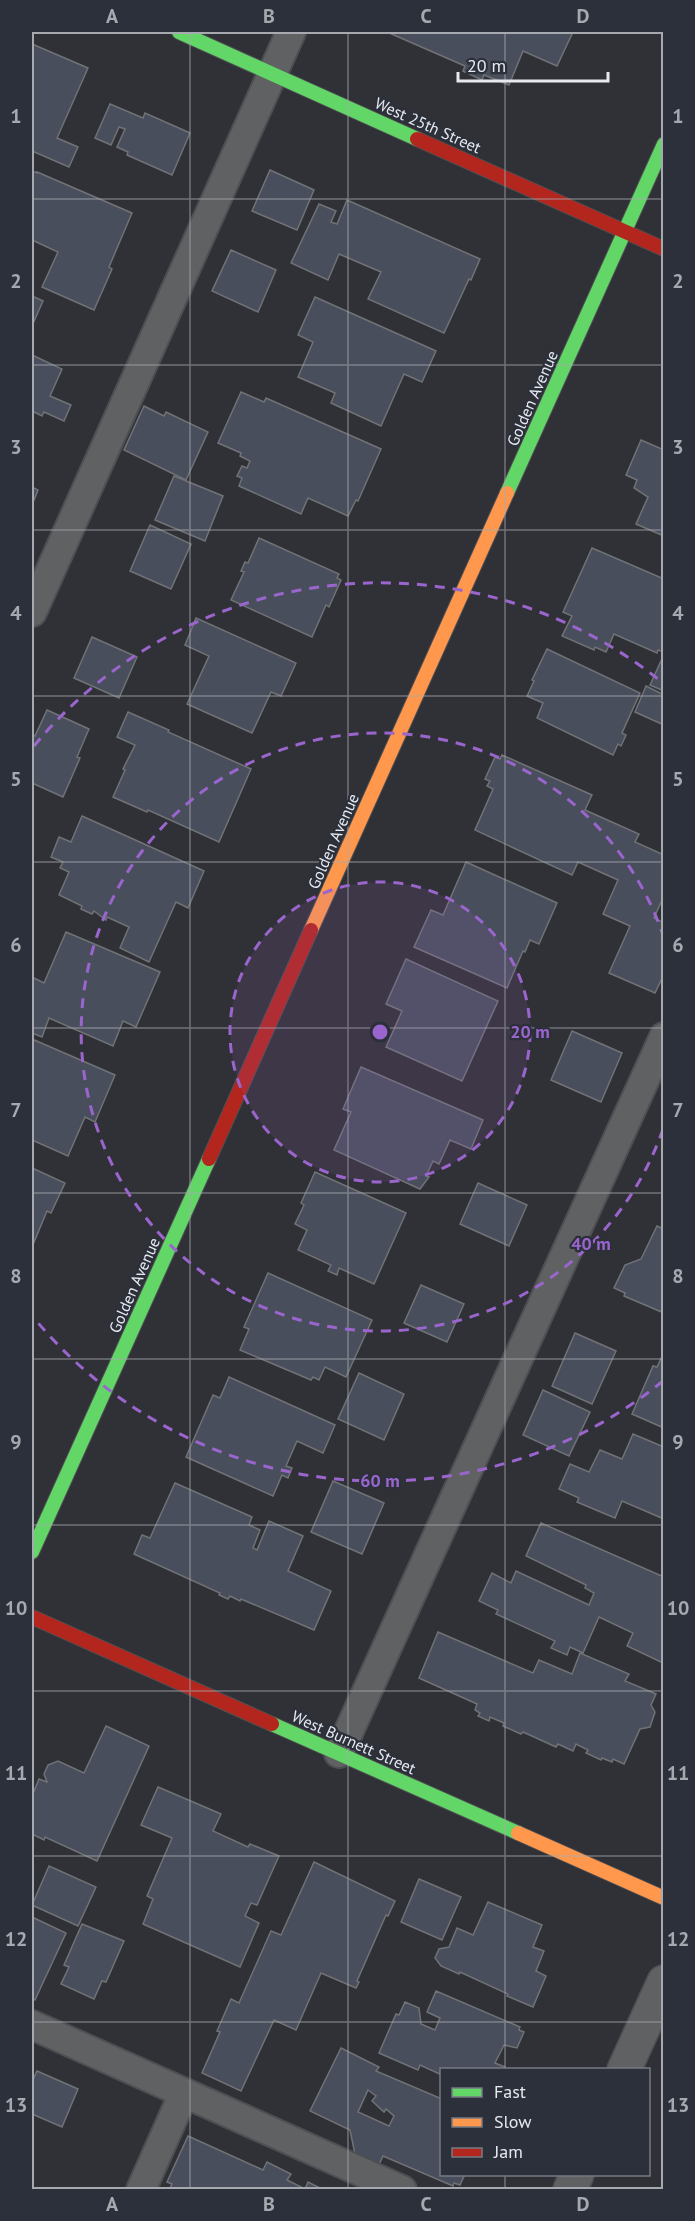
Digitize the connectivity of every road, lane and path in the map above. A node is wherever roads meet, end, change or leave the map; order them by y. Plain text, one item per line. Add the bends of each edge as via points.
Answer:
1 (179, 32) edge
2 (291, 32) edge
3 (272, 73) junction
4 (663, 144) edge
5 (625, 232) junction
6 (663, 249) edge
7 (32, 612) edge
8 (663, 1037) edge
9 (32, 1552) edge
10 (32, 1617) edge
11 (339, 1753) junction
12 (663, 1898) edge
13 (663, 1982) edge
14 (32, 2025) edge
15 (625, 2068) edge
16 (184, 2093) junction
17 (577, 2176) edge
18 (141, 2190) edge
19 (402, 2190) edge
20 (570, 2190) edge

1 - 3 street, West 25th Street
2 - 3 lane
3 - 5 street, West 25th Street
3 - 7 lane
4 - 5 street, Golden Avenue
5 - 6 street, West 25th Street
5 - 9 street, Golden Avenue
8 - 11 lane
10 - 11 street, West Burnett Street
11 - 12 street, West Burnett Street
13 - 15 street
14 - 16 lane
16 - 18 lane
16 - 19 lane
17 - 20 street

